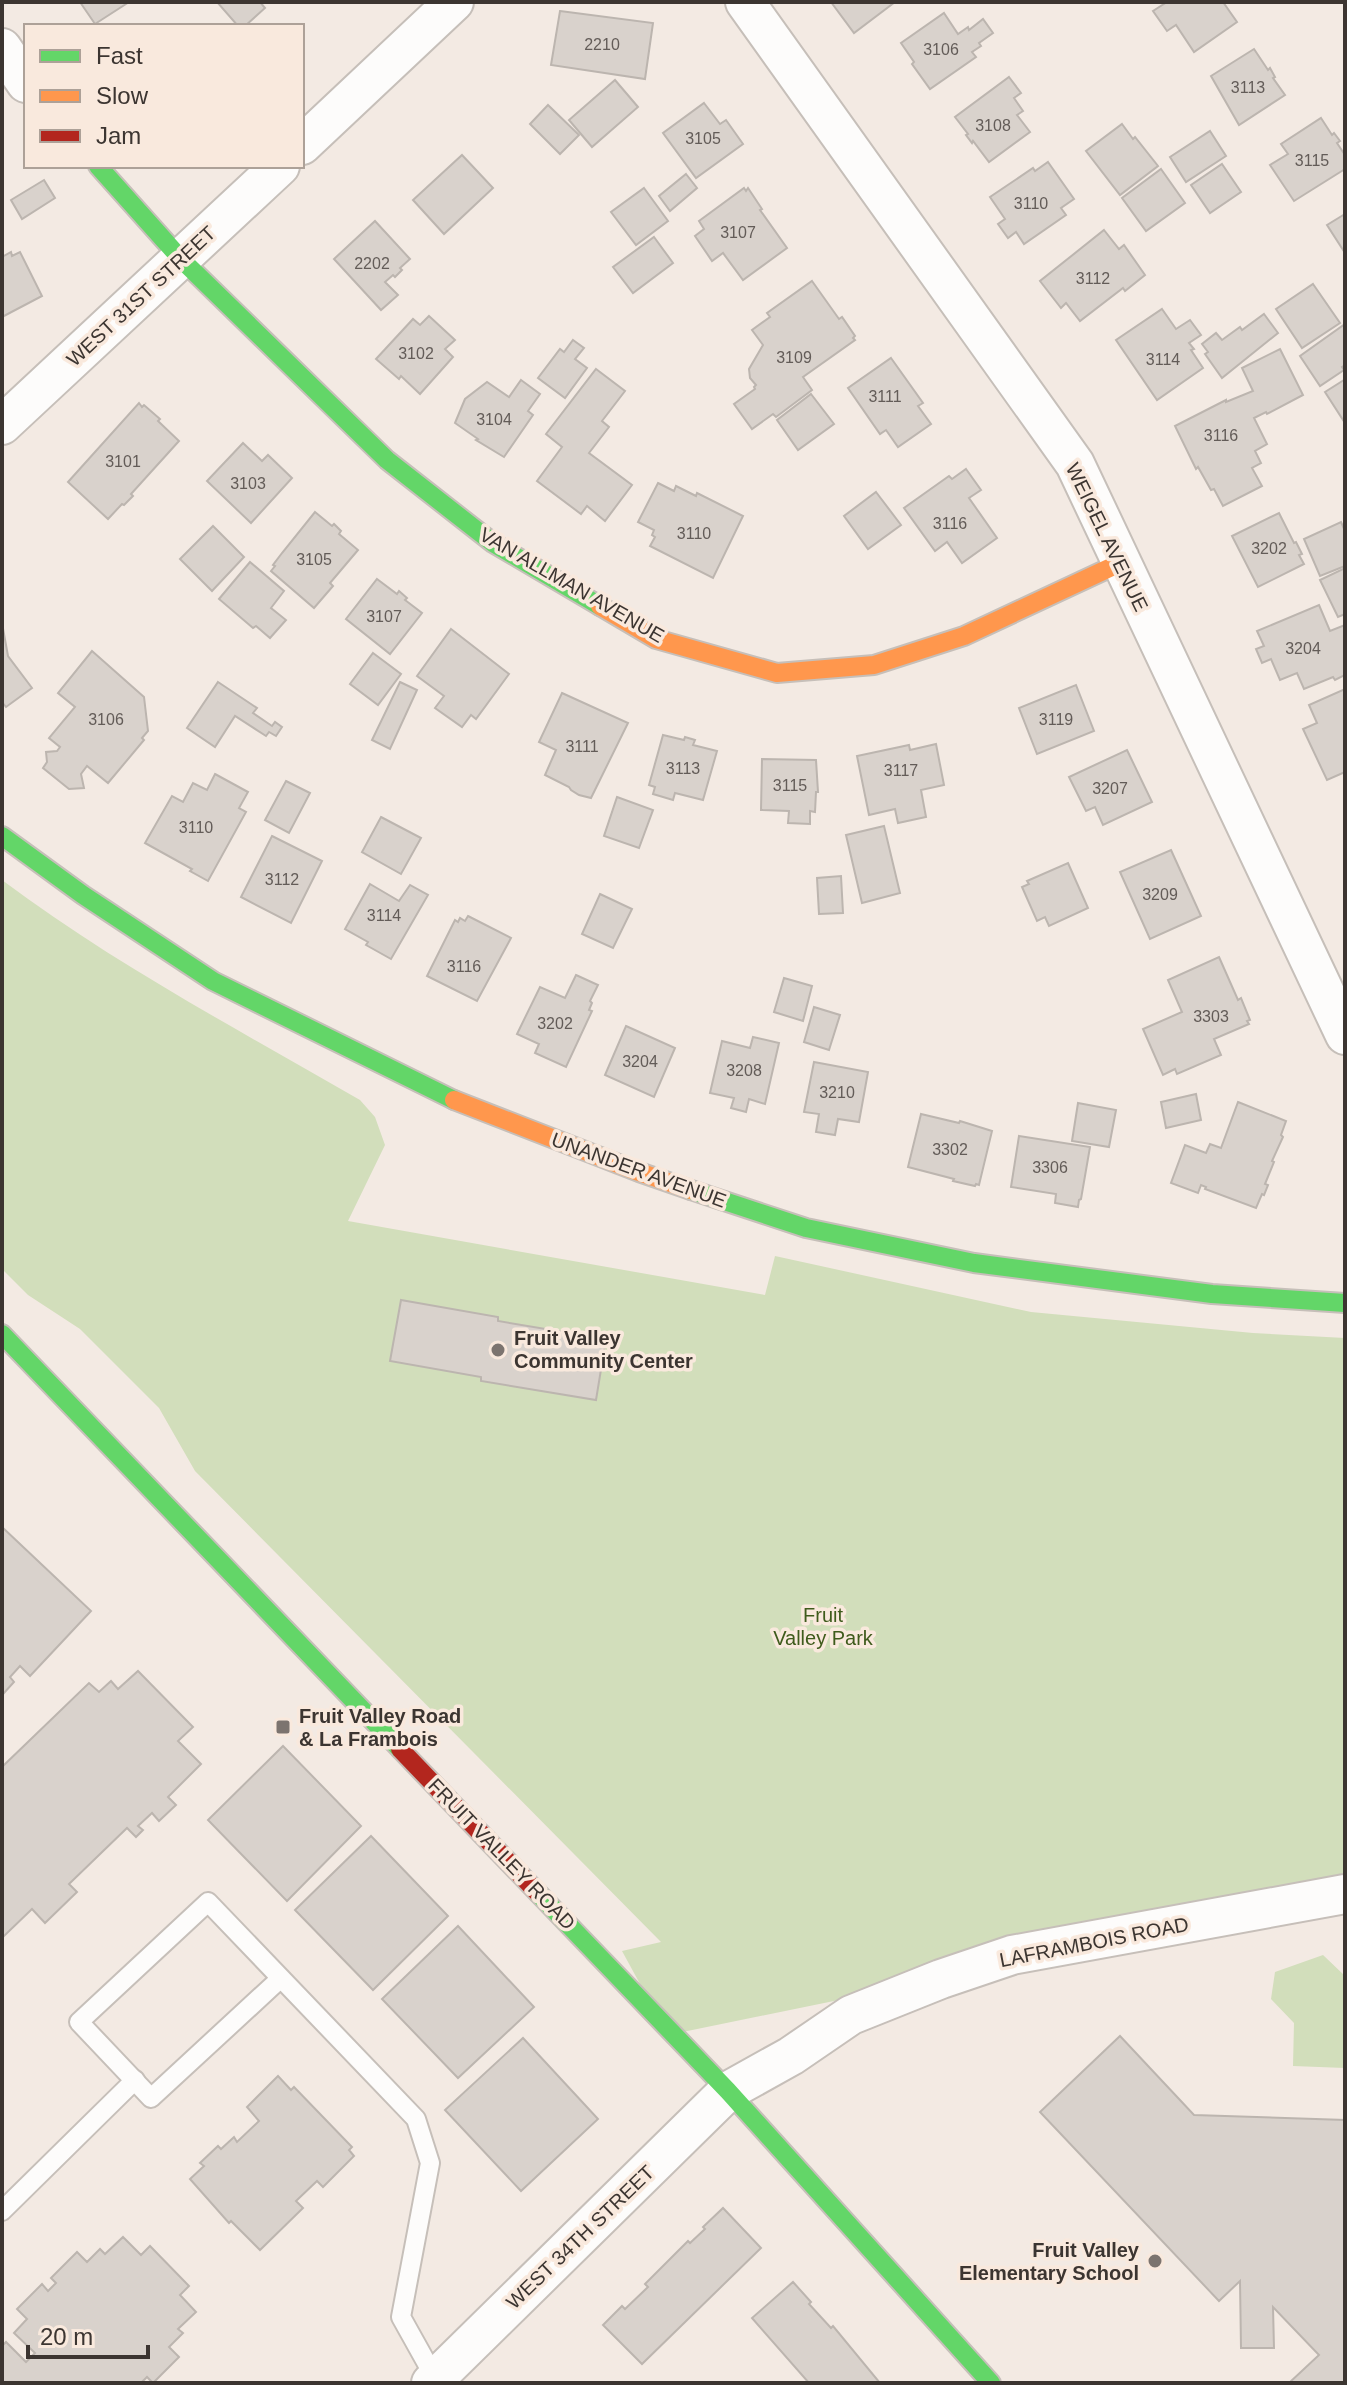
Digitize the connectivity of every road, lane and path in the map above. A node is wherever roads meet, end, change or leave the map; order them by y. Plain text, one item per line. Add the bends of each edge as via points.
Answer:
1 (454, 2) edge
2 (745, 2) edge
3 (2, 48) edge
4 (24, 80) edge
5 (304, 143) edge
6 (100, 168) edge
7 (278, 168) edge
8 (181, 259) junction
9 (2, 425) edge
10 (1120, 563) junction
11 (2, 836) edge
12 (1345, 1035) edge
13 (1345, 1303) edge
14 (2, 1334) edge
15 (1345, 1894) edge
16 (281, 1978) junction
17 (135, 2080) junction
18 (728, 2091) junction
19 (2, 2211) edge
20 (433, 2381) edge
21 (991, 2383) edge

1 - 5 street
2 - 10 street, WEIGEL AVENUE via 1075,464
3 - 4 street
6 - 8 street, VAN ALLMAN AVENUE
7 - 8 street, WEST 31ST STREET
8 - 9 street, WEST 31ST STREET
8 - 10 street, VAN ALLMAN AVENUE via 387,460 493,543 656,639 777,673 874,665 964,636
10 - 12 street, WEIGEL AVENUE
11 - 13 street, UNANDER AVENUE via 213,981 460,1103 639,1172 806,1228 974,1263 1212,1294
14 - 18 street, FRUIT VALLEY ROAD
15 - 18 street, LAFRAMBOIS ROAD via 1012,1955 851,2015
16 - 17 lane via 151,2098
16 - 17 lane via 208,1902 79,2022
16 - 20 lane via 416,2119 430,2163 401,2317
17 - 19 lane
18 - 20 street, WEST 34TH STREET
18 - 21 street, FRUIT VALLEY ROAD

